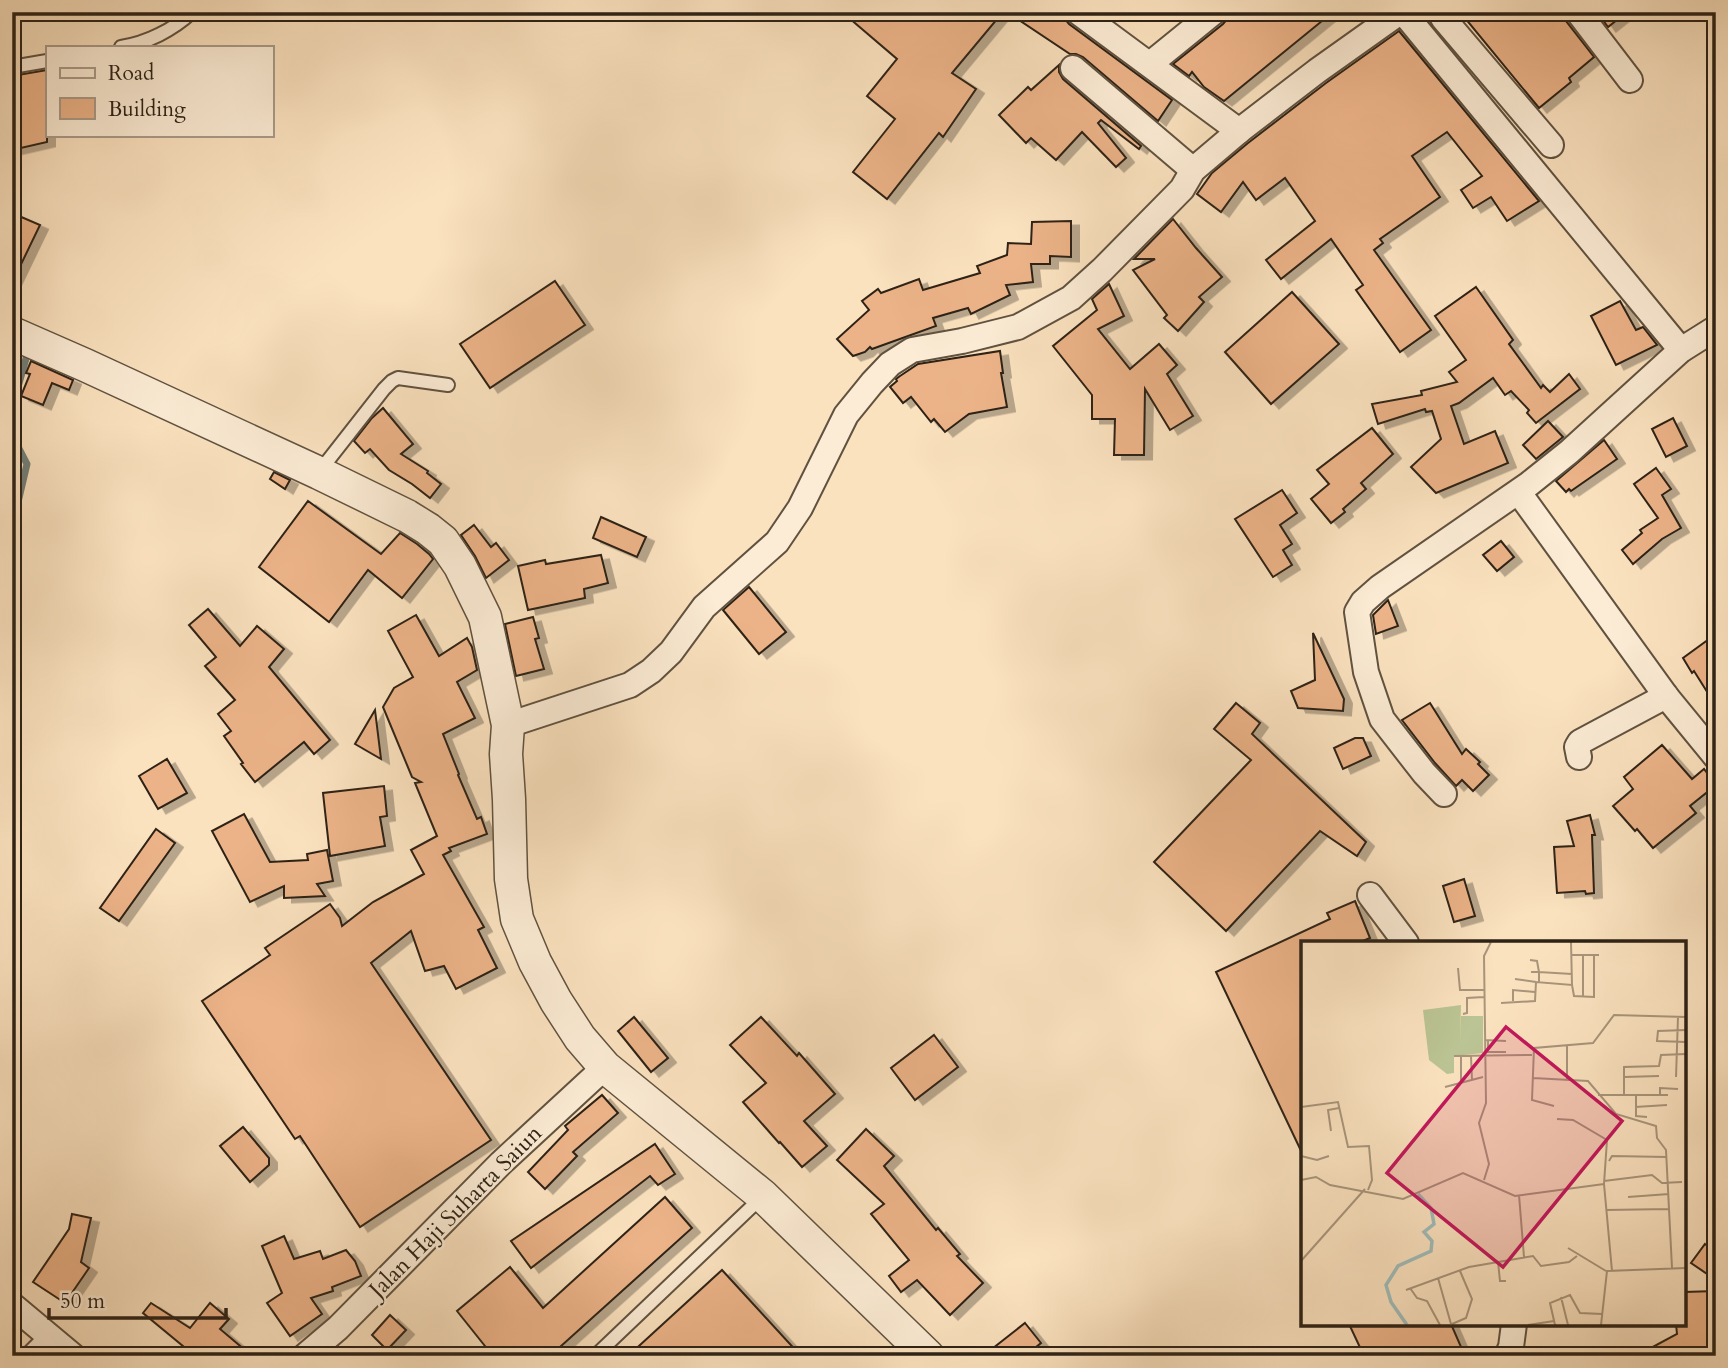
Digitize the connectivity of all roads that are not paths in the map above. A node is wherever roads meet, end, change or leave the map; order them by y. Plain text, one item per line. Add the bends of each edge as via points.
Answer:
1 (192, 12) edge
2 (1078, 12) edge
3 (1214, 12) edge
4 (1401, 12) edge
5 (1444, 12) edge
6 (1578, 12) edge
7 (127, 46) edge
8 (46, 61) edge
9 (1150, 64) junction
10 (12, 67) edge
11 (1073, 68) dead end
12 (1630, 80) dead end
13 (1239, 131) junction
14 (1551, 145) dead end
15 (1194, 170) junction
16 (1716, 328) edge
17 (12, 333) edge
18 (1681, 350) junction
19 (448, 385) dead end
20 (319, 473) junction
21 (1520, 491) junction
22 (1666, 696) junction
23 (508, 725) junction
24 (1711, 741) edge
25 (1579, 757) dead end
26 (1444, 794) dead end
27 (1370, 895) dead end
28 (1404, 941) edge
29 (605, 1067) junction
30 (763, 1196) junction
31 (12, 1305) edge
32 (1514, 1326) edge
33 (42, 1347) edge
34 (73, 1356) edge
35 (305, 1356) edge
36 (595, 1356) edge
37 (928, 1356) edge
38 (1507, 1356) edge

1 - 7 lane via 181,23
2 - 9 street
3 - 9 street
4 - 13 street
4 - 18 street
5 - 14 street via 1443,18
6 - 12 street
8 - 10 lane
9 - 13 street
11 - 15 street
13 - 15 street
15 - 23 street via 1182,189 1071,298 1018,327 912,350 890,364 846,415 778,542 704,607 651,671 630,685
16 - 18 street
17 - 20 street
18 - 21 street
19 - 20 lane via 392,381
20 - 23 street via 428,528 451,551 485,617
21 - 22 street
21 - 26 street via 1380,587 1357,611 1366,672 1382,719
22 - 24 street
22 - 25 street via 1580,743
23 - 29 street via 510,879 517,919 556,1001
27 - 28 street
29 - 30 street
29 - 35 street, Jalan Haji Suharta Saiun
30 - 36 lane
30 - 37 street
31 - 33 street
32 - 38 street
33 - 34 street

